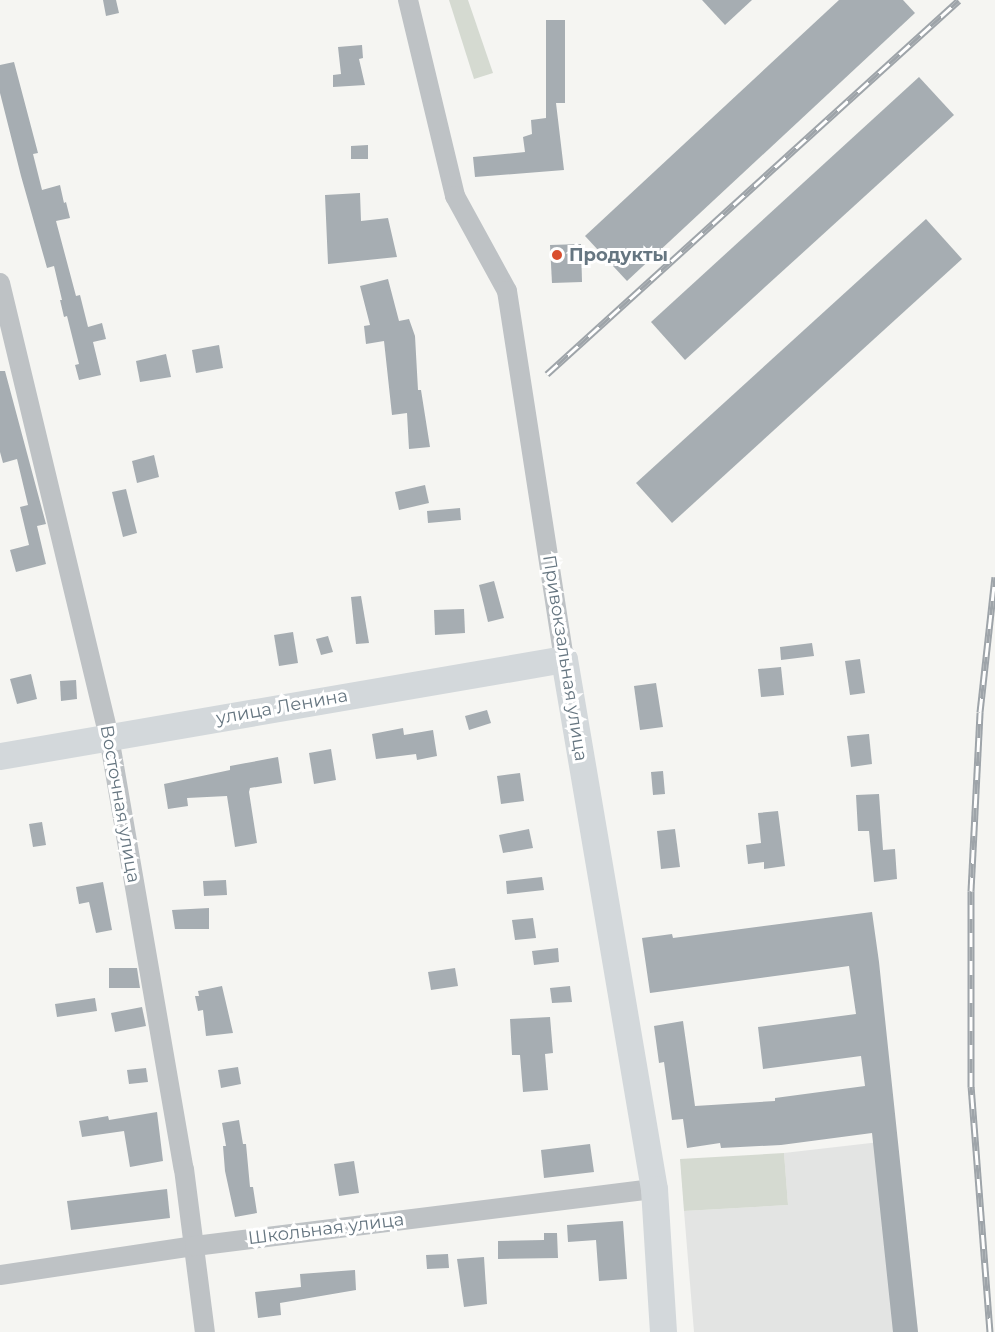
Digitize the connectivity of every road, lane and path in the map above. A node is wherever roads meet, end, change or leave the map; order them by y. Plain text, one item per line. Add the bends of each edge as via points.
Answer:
1 (408, 0) edge
2 (0, 283) edge
3 (564, 659) junction
4 (109, 737) junction
5 (0, 756) edge
6 (654, 1189) junction
7 (195, 1246) junction
8 (0, 1275) edge
9 (205, 1332) edge
10 (663, 1332) edge

1 - 3 street, Привокзальная улица via 455,196 507,291
2 - 4 street, Восточная улица
3 - 4 street, улица Ленина
3 - 6 street, Привокзальная улица
4 - 5 street, улица Ленина
4 - 7 street, Восточная улица
6 - 7 street, Школьная улица
6 - 10 street, Привокзальная улица
7 - 8 street, Школьная улица
7 - 9 street, Восточная улица

